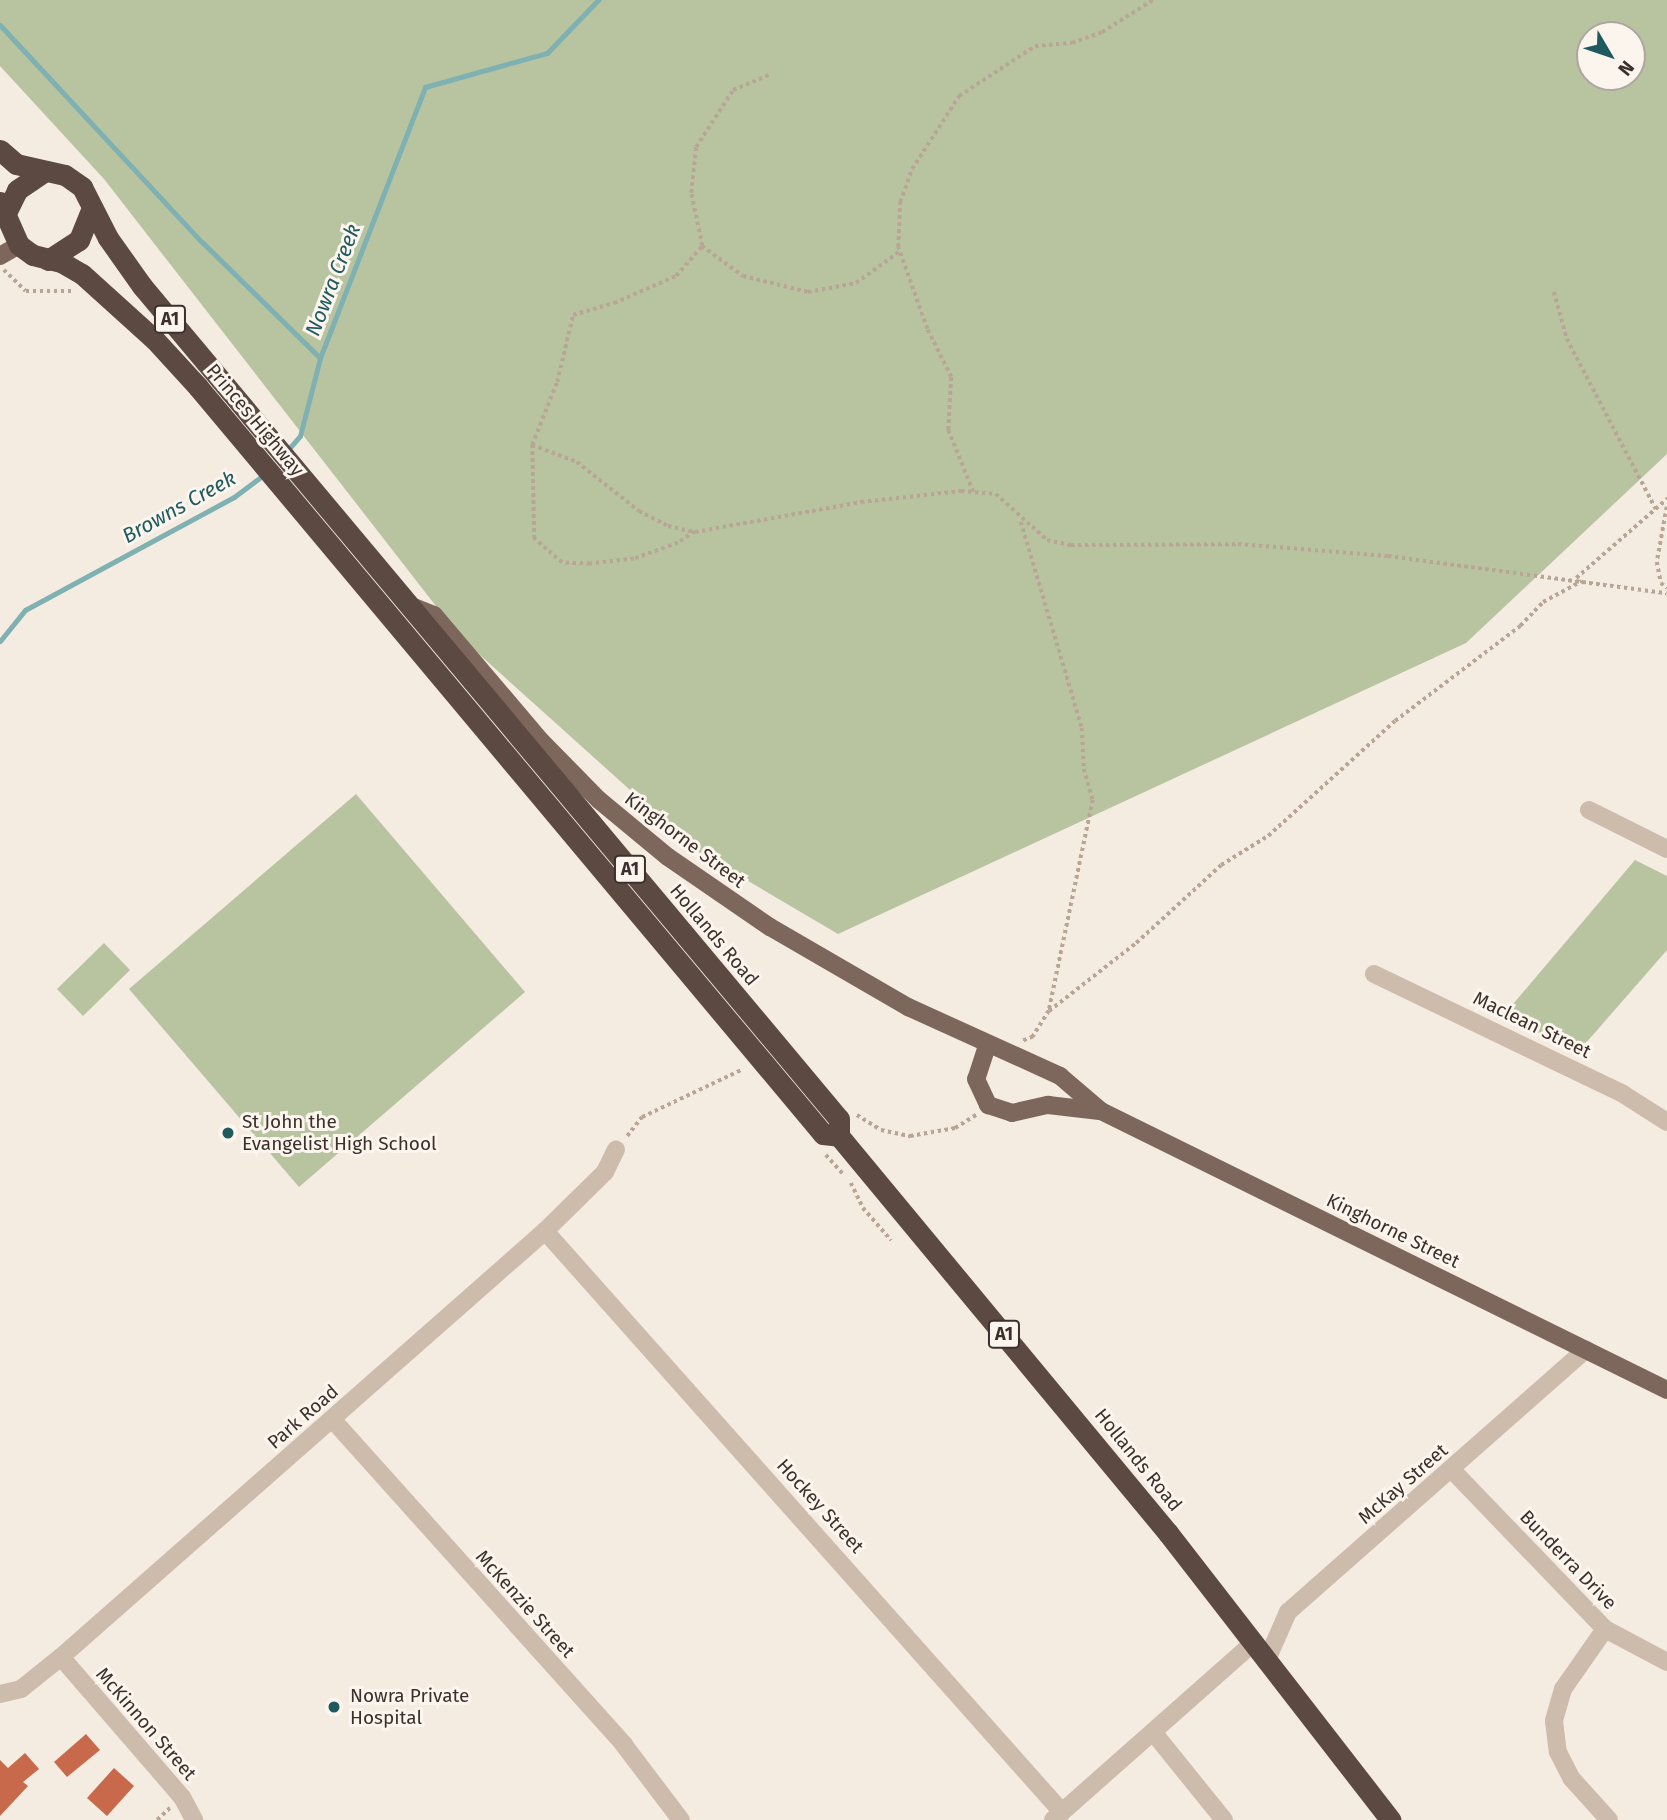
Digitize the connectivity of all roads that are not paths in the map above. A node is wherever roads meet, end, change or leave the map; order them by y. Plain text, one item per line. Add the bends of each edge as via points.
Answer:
1 (0, 150) edge
2 (44, 172) junction
3 (92, 207) junction
4 (3, 208) edge
5 (19, 245) junction
6 (0, 256) edge
7 (48, 260) junction
8 (409, 605) junction
9 (405, 635) joint
10 (1589, 810) dead end
11 (1667, 849) edge
12 (1374, 974) dead end
13 (987, 1046) junction
14 (1101, 1111) junction
15 (1667, 1122) edge
16 (839, 1136) junction
17 (616, 1149) road end
18 (545, 1231) junction
19 (1586, 1349) junction
20 (1667, 1390) edge
21 (332, 1419) junction
22 (1452, 1470) junction
23 (1605, 1629) junction
24 (1252, 1644) junction
25 (61, 1657) junction
26 (1266, 1662) junction
27 (1667, 1662) edge
28 (0, 1694) edge
29 (1153, 1732) junction
30 (1058, 1816) edge
31 (194, 1820) edge
32 (681, 1820) edge
33 (1224, 1820) edge
34 (1391, 1820) edge
35 (1609, 1820) edge

1 - 2 highway, A1 via 16,164
2 - 3 highway, A1 via 74,181
2 - 4 highway via 17,190
3 - 7 highway via 79,240
3 - 8 highway, Princes Highway / A1 via 123,261
4 - 5 highway
5 - 6 main road
5 - 7 highway, A1
7 - 9 highway, Princes Highway / A1 via 82,274 155,340
8 - 13 main road, Kinghorne Street via 434,615 541,741 599,800 668,857 845,973
8 - 16 highway, Hollands Road / A1 via 839,1119
9 - 16 highway, Hollands Road / A1 via 823,1134
10 - 11 street
12 - 15 street, Maclean Street via 1611,1087
13 - 14 main road, Kinghorne Street via 1060,1076
13 - 14 main road, Kinghorne Street via 976,1079 988,1105 1012,1112 1048,1105
14 - 19 main road, Kinghorne Street
16 - 24 highway, Hollands Road / A1 via 1087,1433
17 - 18 street, Park Road via 605,1172
18 - 21 street, Park Road
18 - 30 street, Hockey Street
19 - 20 main road, Kinghorne Street
19 - 22 street, McKay Street
21 - 25 street, Park Road
21 - 32 street, McKenzie Street via 624,1745
22 - 23 street, Bunderra Drive
22 - 26 street, McKay Street via 1287,1612
23 - 27 street, Bunderra Drive
23 - 35 street via 1563,1689 1553,1721 1558,1752 1572,1779
24 - 26 highway, Hollands Road / A1
24 - 29 street
25 - 28 street, Park Road via 21,1689
25 - 31 street, McKinnon Street via 182,1797
26 - 34 highway, Hollands Road / A1
29 - 30 street
29 - 33 street

